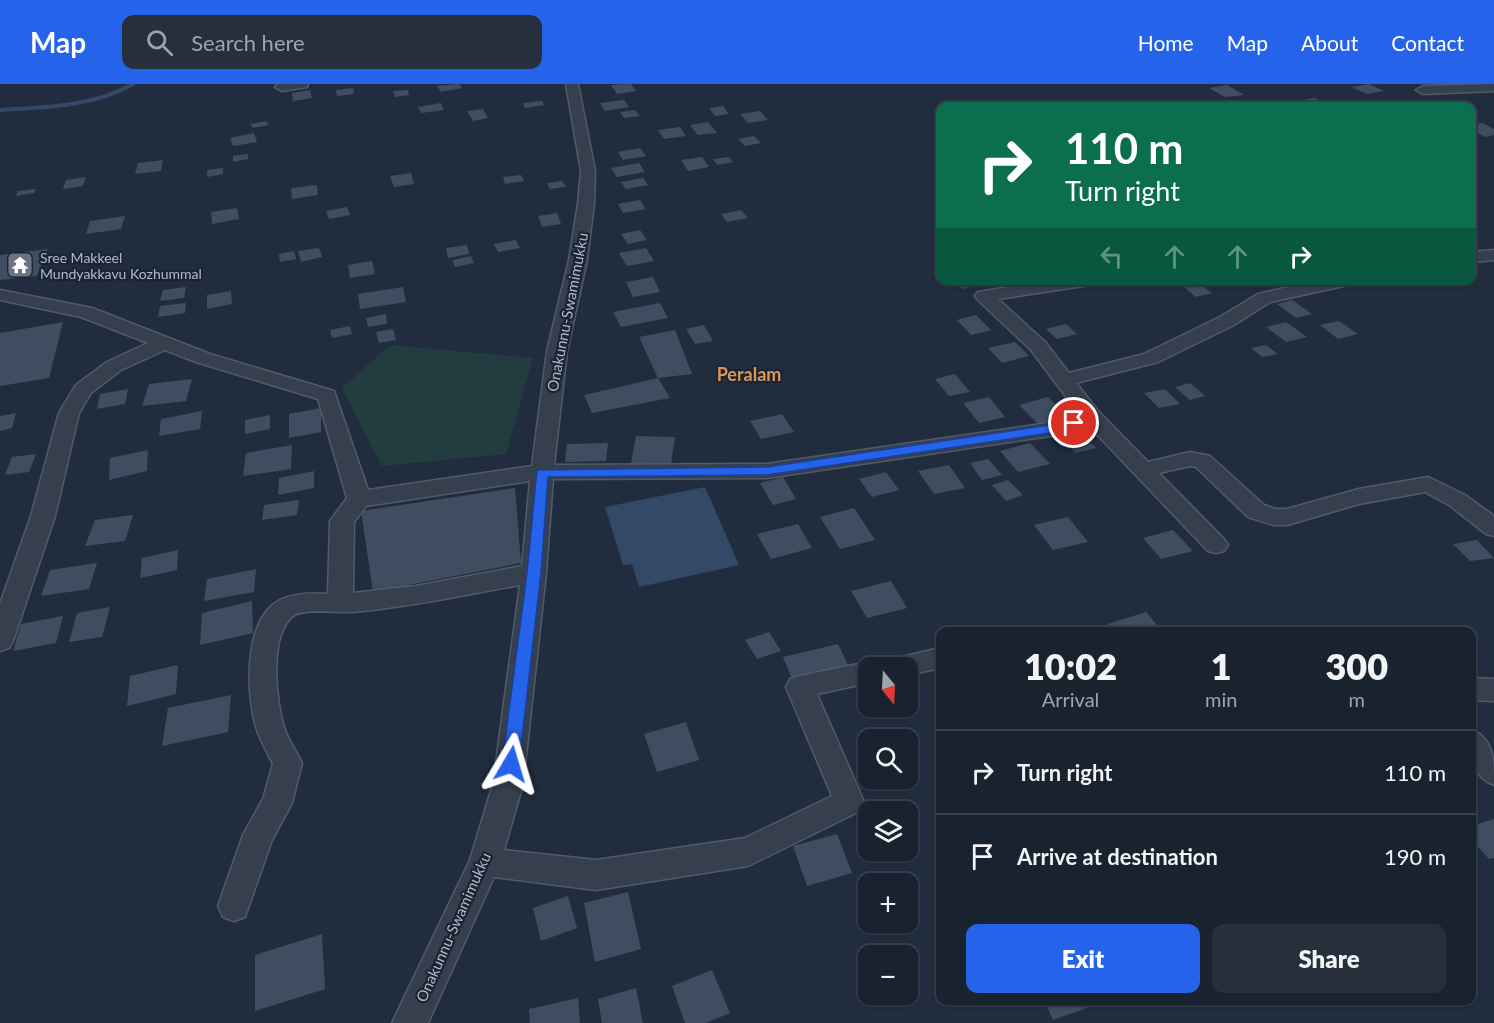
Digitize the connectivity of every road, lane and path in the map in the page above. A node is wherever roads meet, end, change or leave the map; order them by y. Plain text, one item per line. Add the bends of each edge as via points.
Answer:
1 (302, 84) edge
2 (572, 84) edge
3 (282, 87) dead end
4 (1494, 87) edge
5 (1423, 90) dead end
6 (1494, 255) edge
7 (1476, 257) edge
8 (1057, 285) edge
9 (1324, 285) edge
10 (0, 295) edge
11 (164, 343) junction
12 (1063, 380) junction
13 (1092, 417) junction
14 (1143, 470) junction
15 (542, 472) junction
16 (359, 499) junction
17 (1494, 528) edge
18 (1216, 545) dead end
19 (534, 573) junction
20 (340, 604) junction
21 (0, 642) edge
22 (936, 659) edge
23 (918, 663) edge
24 (858, 674) edge
25 (1476, 689) edge
26 (1494, 690) edge
27 (1476, 747) edge
28 (1494, 772) edge
29 (485, 862) junction
30 (234, 906) dead end
31 (410, 1023) edge

1 - 3 street
2 - 15 street, Onakunnu-Swamimukku via 588,171 586,204 557,351
4 - 5 street
6 - 7 street
8 - 12 street via 984,296 1038,346
9 - 12 street via 1264,298 1151,358
10 - 11 street via 86,312
11 - 16 street via 327,395
11 - 21 street via 114,366 83,389 69,413 43,516
12 - 13 street
13 - 14 street
13 - 15 street via 1057,428 767,471
14 - 17 street via 1190,459 1202,461 1256,511 1274,517 1428,484
14 - 18 street
15 - 16 street
15 - 19 street, Onakunnu-Swamimukku
16 - 20 street via 342,521
19 - 20 street
19 - 29 street, Onakunnu-Swamimukku via 508,784
20 - 30 street via 318,601 286,608 270,626 262,679 271,730 288,763 277,803 258,835
22 - 23 street
24 - 29 street via 800,687 849,802 748,852 596,875
25 - 26 street
27 - 28 street
29 - 31 street, Onakunnu-Swamimukku

